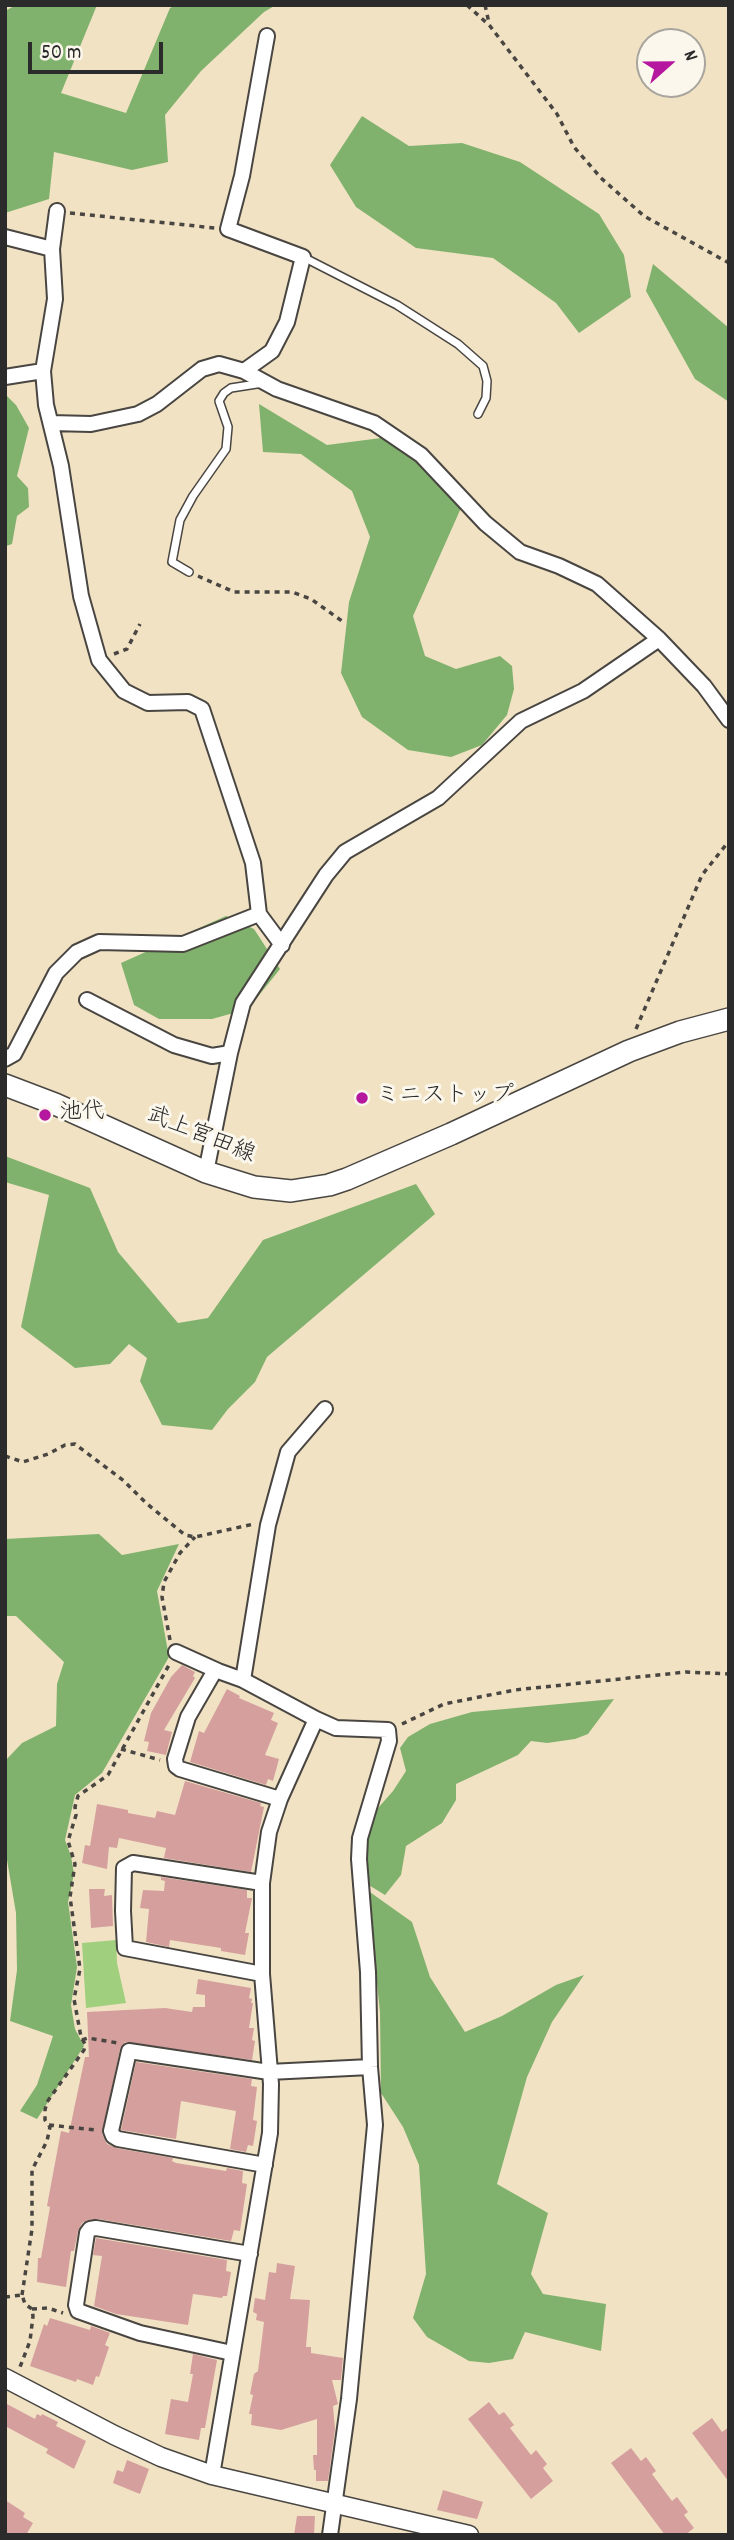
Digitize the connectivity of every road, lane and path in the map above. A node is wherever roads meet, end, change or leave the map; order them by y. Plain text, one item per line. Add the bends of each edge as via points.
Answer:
1 (467, 5) edge
2 (485, 5) edge
3 (490, 26) junction
4 (267, 36) dead end
5 (57, 211) joint
6 (228, 229) junction
7 (5, 237) edge
8 (52, 248) junction
9 (303, 257) junction
10 (729, 263) edge
11 (43, 371) junction
12 (244, 371) junction
13 (5, 377) edge
14 (265, 383) junction
15 (478, 414) dead end
16 (51, 423) junction
17 (189, 572) joint
18 (342, 621) dead end
19 (140, 624) dead end
20 (659, 639) junction
21 (99, 660) junction
22 (729, 720) edge
23 (729, 841) edge
24 (259, 914) junction
25 (282, 945) junction
26 (87, 1000) dead end
27 (729, 1019) edge
28 (629, 1051) junction
29 (230, 1053) junction
30 (5, 1059) edge
31 (5, 1085) edge
32 (206, 1172) junction
33 (325, 1409) dead end
34 (5, 1456) edge
35 (270, 1520) junction
36 (195, 1537) junction
37 (176, 1652) junction
38 (218, 1671) junction
39 (729, 1674) edge
40 (243, 1680) junction
41 (316, 1719) junction
42 (388, 1731) junction
43 (121, 1749) junction
44 (176, 1764) junction
45 (280, 1799) junction
46 (262, 1883) junction
47 (262, 1973) junction
48 (82, 2040) junction
49 (129, 2051) junction
50 (370, 2067) junction
51 (269, 2072) junction
52 (49, 2124) junction
53 (112, 2133) junction
54 (265, 2165) junction
55 (250, 2254) junction
56 (22, 2295) junction
57 (5, 2297) edge
58 (32, 2309) junction
59 (81, 2313) junction
60 (232, 2353) junction
61 (12, 2374) edge
62 (212, 2475) junction
63 (334, 2502) junction
64 (462, 2534) edge
65 (330, 2535) edge

1 - 3 path
2 - 3 path
3 - 10 path via 557,114 574,147 601,178 644,216
4 - 6 street
5 - 6 path
5 - 8 street
6 - 9 street
7 - 8 street
8 - 11 street via 55,299
9 - 12 street via 287,322 272,351
9 - 15 lane via 397,305 483,366 486,398
11 - 13 street
11 - 16 street
12 - 14 street
12 - 16 street via 219,365 202,369 157,404 120,420
14 - 17 lane via 231,388 219,401 229,427 226,449 180,520 172,562
14 - 20 street via 374,423 421,455 485,523 520,552 597,584
16 - 21 street via 81,596
17 - 18 path via 234,592 292,593 311,599
19 - 21 path via 127,649
20 - 22 street
20 - 25 street via 583,691 521,721 438,798 345,852
21 - 24 street via 124,691 148,703 188,702 202,709 253,863
23 - 28 path via 702,875
24 - 25 street
24 - 30 street via 183,944 99,942 77,952 56,973 14,1054
25 - 29 street via 243,1003
26 - 29 street via 174,1045 212,1056
27 - 28 main road, 武上宮田線
28 - 32 main road, 武上宮田線 via 329,1185 273,1190
29 - 32 street
31 - 32 main road, 武上宮田線
33 - 35 street via 288,1452
34 - 36 path via 23,1462 75,1444 185,1535
35 - 36 path
35 - 40 street
36 - 37 path via 164,1582 168,1633
37 - 38 street
37 - 43 path
38 - 40 street
38 - 44 street via 188,1717
39 - 42 path via 686,1672 515,1690 443,1704
40 - 41 street
41 - 42 street via 336,1728
41 - 45 street
42 - 50 street via 360,1838
43 - 44 path
43 - 48 path via 108,1775 78,1796 68,1841 75,1864 70,1897 81,1969 74,1999
44 - 45 street
45 - 46 street via 269,1832
46 - 47 street
46 - 47 street via 133,1863 124,1868 123,1911 125,1948
47 - 51 street
48 - 49 path via 110,2041
48 - 52 path via 84,2050 47,2102 45,2120
49 - 51 street
49 - 53 street
50 - 51 street
50 - 63 street via 375,2125 349,2399
51 - 54 street via 271,2112
52 - 53 path
52 - 56 path via 47,2141 32,2170 32,2229
53 - 54 street via 118,2139
54 - 55 street
55 - 59 street via 93,2228 87,2233 76,2305
55 - 60 street
56 - 57 path
56 - 58 path
58 - 59 path
58 - 61 path via 32,2333
59 - 60 street via 140,2333
60 - 62 street
61 - 62 street via 114,2435
62 - 63 street
63 - 64 street
63 - 65 street

